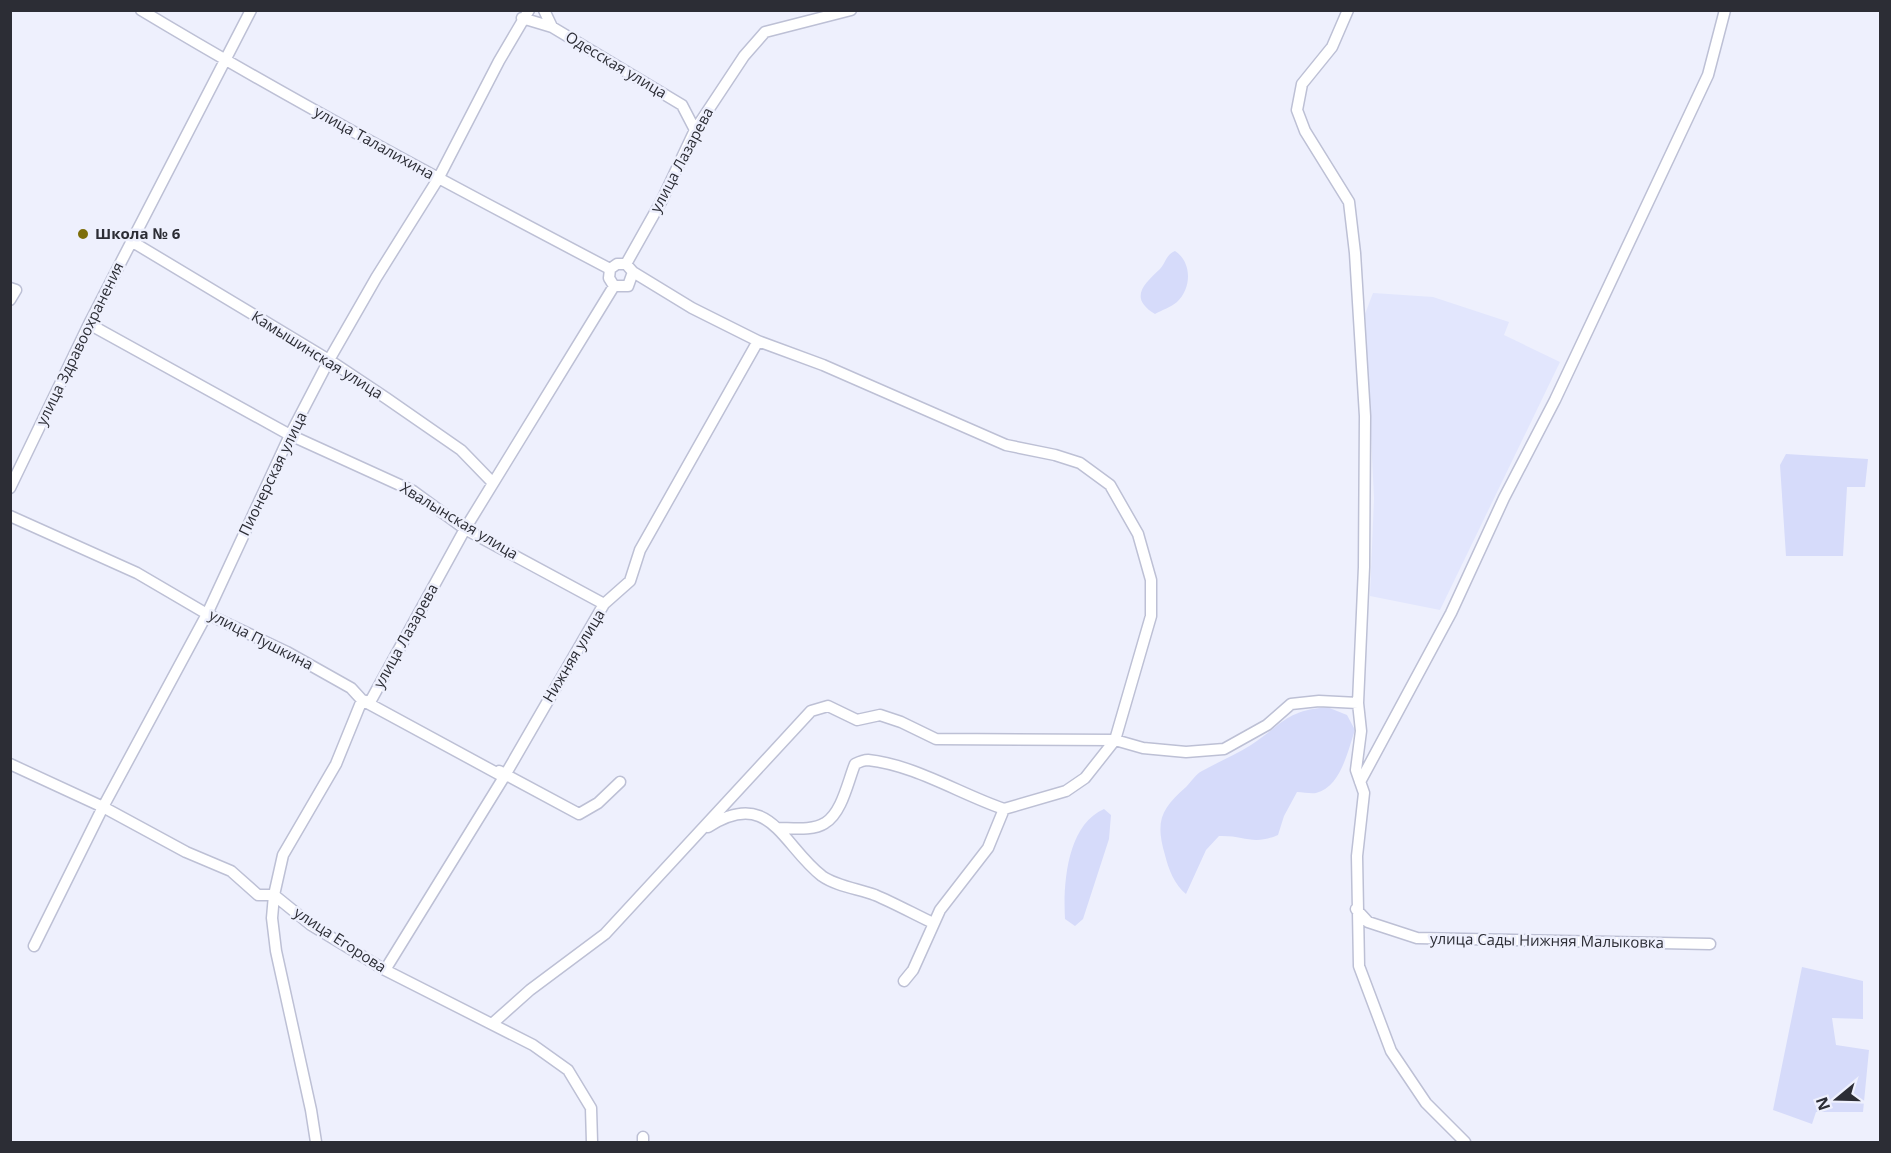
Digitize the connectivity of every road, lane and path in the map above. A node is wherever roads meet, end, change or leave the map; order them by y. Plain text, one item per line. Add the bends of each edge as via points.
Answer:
1 (141, 10) edge
2 (251, 10) edge
3 (544, 10) edge
4 (851, 10) edge
5 (1348, 10) edge
6 (1725, 10) edge
7 (525, 14) edge
8 (552, 27) junction
9 (226, 61) junction
10 (695, 129) junction
11 (438, 179) junction
12 (131, 241) junction
13 (629, 268) junction
14 (610, 269) junction
15 (614, 286) junction
16 (89, 324) junction
17 (758, 341) junction
18 (329, 360) junction
19 (290, 435) junction
20 (493, 483) junction
21 (10, 488) edge
22 (10, 516) edge
23 (465, 529) junction
24 (604, 604) junction
25 (207, 614) junction
26 (366, 701) junction
27 (1358, 702) junction
28 (1115, 740) junction
29 (10, 764) edge
30 (504, 776) junction
31 (620, 782) dead end
32 (1360, 782) junction
33 (103, 807) junction
34 (1004, 809) junction
35 (778, 828) junction
36 (692, 837) junction
37 (274, 895) junction
38 (1356, 909) junction
39 (933, 923) junction
40 (1710, 944) dead end
41 (33, 946) dead end
42 (385, 970) junction
43 (904, 981) dead end
44 (494, 1023) junction
45 (316, 1143) edge
46 (592, 1143) edge
47 (1465, 1143) edge

1 - 9 street, улица Талалихина
2 - 9 street, улица Здравоохранения
3 - 8 street
4 - 10 street, улица Лазарева via 765,32
5 - 27 street via 1332,46 1302,84 1297,110 1349,202 1355,253 1365,416
6 - 32 street via 1708,75 1569,369 1450,613
7 - 8 street, Одесская улица
7 - 11 street, Пионерская улица
8 - 10 street, Одесская улица via 682,105
9 - 11 street, улица Талалихина
9 - 12 street, улица Здравоохранения
10 - 13 street, улица Лазарева
11 - 14 street, улица Талалихина
11 - 18 street, Пионерская улица
12 - 16 street, улица Здравоохранения
12 - 18 street, Камышинская улица
13 - 14 street via 617,264
13 - 15 street via 628,286
13 - 17 street via 692,308
14 - 15 street via 609,278
15 - 20 street, улица Лазарева
16 - 19 street, Хвалынская улица
16 - 21 street, улица Здравоохранения
17 - 24 street, Нижняя улица via 640,550 630,580
17 - 28 street via 824,365 1006,445 1080,464 1110,485 1138,534 1151,580 1151,616
18 - 19 street, Пионерская улица
18 - 20 street, Камышинская улица via 461,450
19 - 23 street, Хвалынская улица via 413,491
19 - 25 street, Пионерская улица
20 - 23 street, улица Лазарева
22 - 25 street, улица Пушкина via 137,573
23 - 24 street, Хвалынская улица
23 - 26 street, улица Лазарева
24 - 30 street, Нижняя улица
25 - 26 street, улица Пушкина via 287,652 351,688
25 - 33 street, Пионерская улица
26 - 30 street, улица Пушкина
26 - 37 street, улица Лазарева via 336,764 283,855
27 - 28 street via 1291,704 1268,725 1224,749 1186,752 1143,748
27 - 32 street via 1361,731 1356,770
28 - 34 street via 1085,778 1066,791
28 - 36 street via 936,739 880,715 857,720 828,706 811,711
29 - 33 street, улица Егорова
30 - 31 street, улица Пушкина via 579,814 598,803
30 - 42 street, Нижняя улица
32 - 38 street via 1365,804 1357,856
33 - 37 street, улица Егорова via 186,852 231,871 258,895
33 - 41 street, Пионерская улица
34 - 35 street via 919,774 865,760 855,764 838,807 825,823
34 - 39 street via 987,848
35 - 36 street via 756,814 740,813 722,818
35 - 39 street via 823,877 875,895
36 - 44 street via 605,934 530,990
37 - 42 street, улица Егорова via 311,925
37 - 45 street, улица Лазарева via 276,951
38 - 40 street, улица Сады Нижняя Малыковка via 1368,922 1417,938
38 - 47 street via 1359,966 1391,1051 1426,1102
39 - 43 street via 913,970
42 - 44 street, улица Егорова
44 - 46 street, улица Егорова via 568,1070 591,1108

